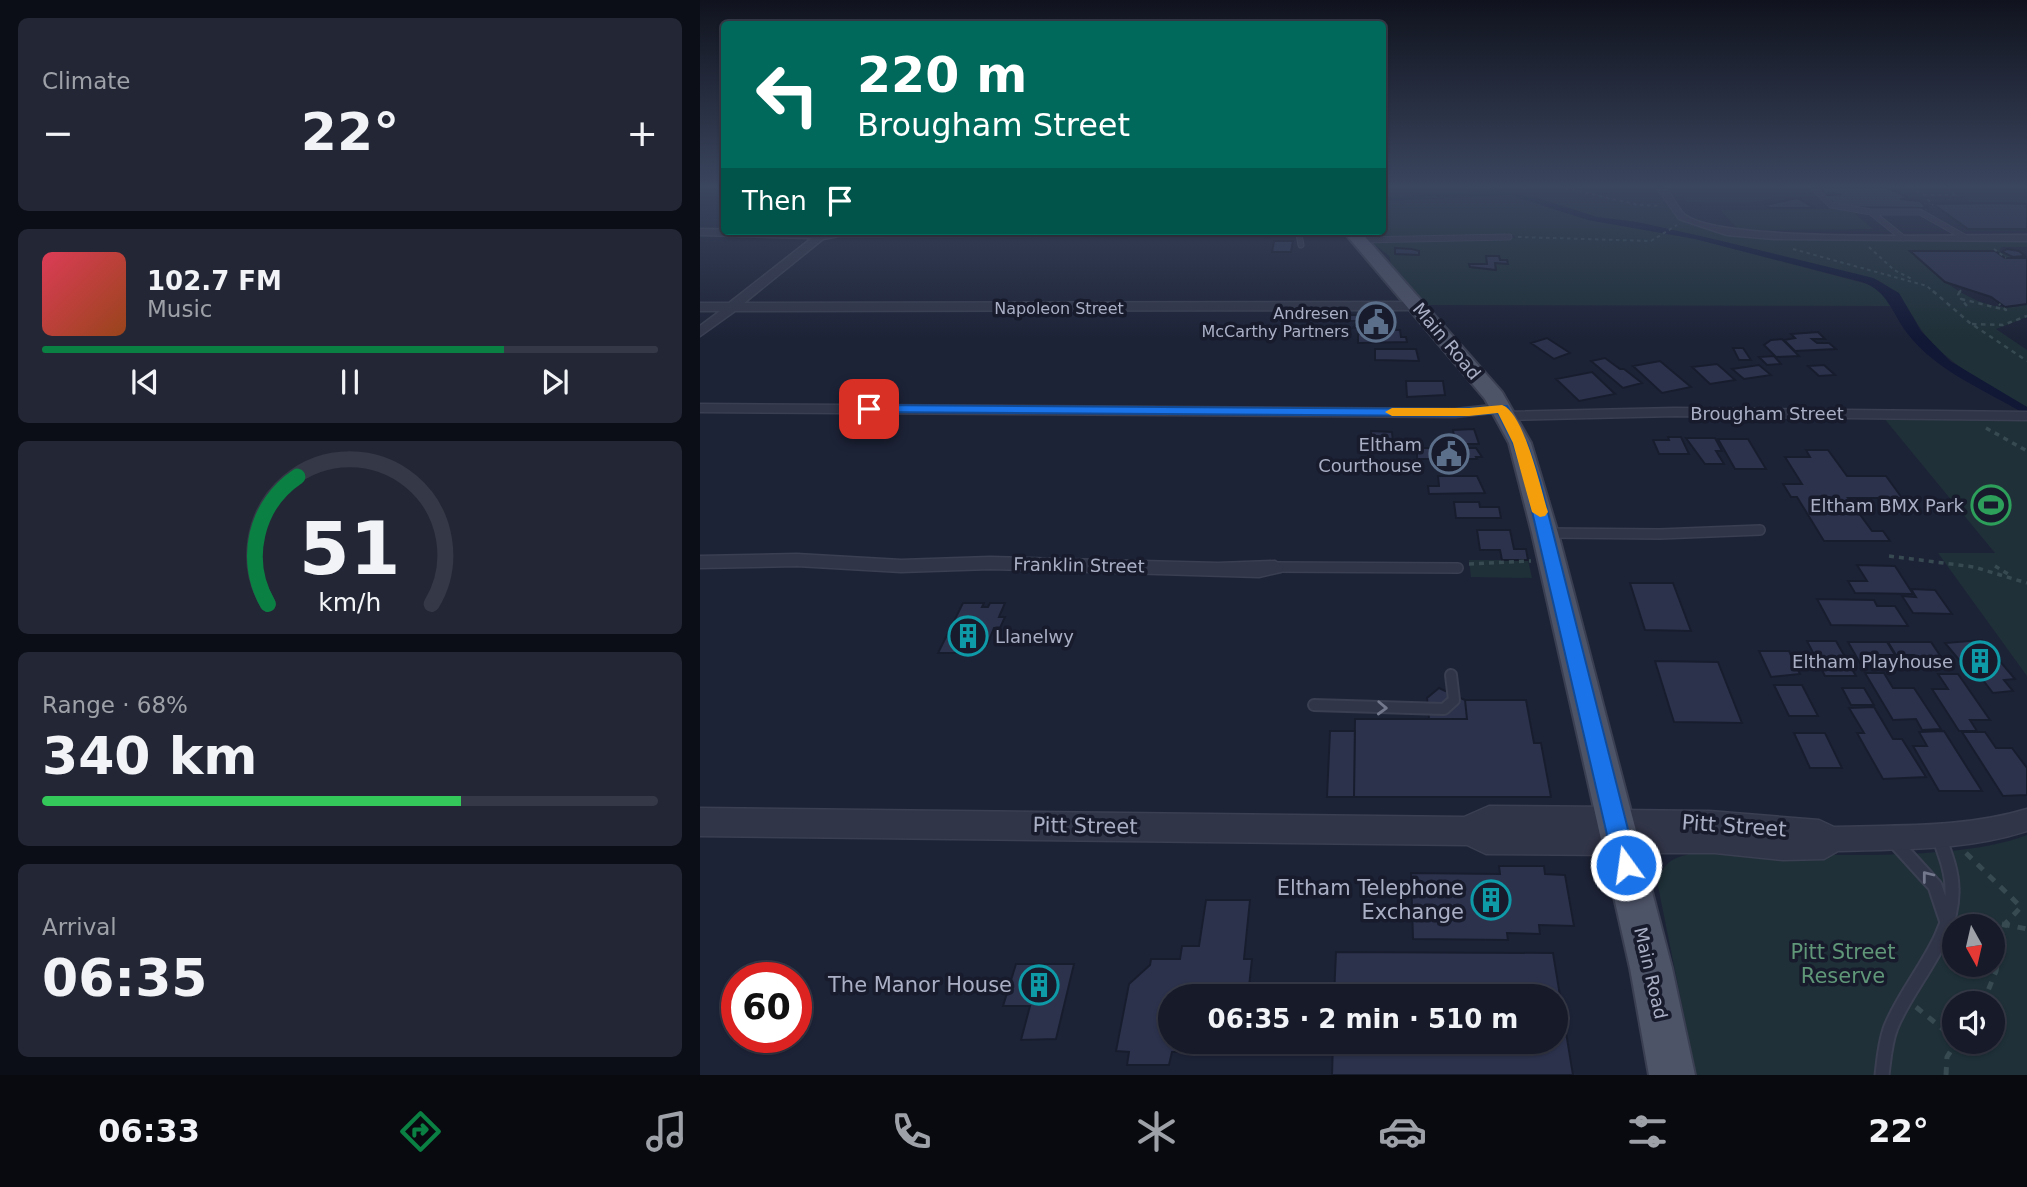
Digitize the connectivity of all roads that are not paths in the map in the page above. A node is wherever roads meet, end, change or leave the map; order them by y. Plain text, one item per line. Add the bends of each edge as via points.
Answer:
1 (819, 238) edge
2 (1212, 238) edge
3 (1317, 238) edge
4 (1359, 238) edge
5 (1418, 306) junction
6 (700, 307) edge
7 (731, 307) junction
8 (700, 331) edge
9 (700, 408) edge
10 (1504, 412) junction
11 (2027, 416) edge
12 (1760, 530) dead end
13 (1549, 547) junction
14 (700, 562) edge
15 (1275, 567) joint
16 (1458, 568) road end
17 (1451, 675) dead end
18 (1314, 705) dead end
19 (2027, 820) edge
20 (700, 822) edge
21 (1617, 831) junction
22 (1943, 836) junction
23 (1890, 838) junction
24 (1945, 914) edge
25 (1948, 914) edge
26 (1942, 931) edge
27 (1672, 1075) edge
28 (1882, 1075) edge

1 - 7 street
2 - 3 street
4 - 5 main road, Main Road
5 - 7 street, Napoleon Street
5 - 10 main road, Main Road
6 - 7 street, Napoleon Street
7 - 8 street
9 - 10 street, Brougham Street
10 - 11 street, Brougham Street via 1702,412 1987,421
10 - 13 main road, Main Road via 1528,468
12 - 13 lane via 1660,534
13 - 21 main road, Main Road
14 - 15 street, Franklin Street
15 - 16 lane, Franklin Street
18 -> 17 lane via 1444,709 1454,699
19 - 22 street, Pitt Street via 1982,833
20 - 21 street, Pitt Street via 1471,831 1486,839
21 - 23 street, Pitt Street via 1799,848 1824,847 1832,839
21 - 27 main road, Main Road
22 - 23 street, Pitt Street
22 - 25 lane via 1954,880
24 -> 23 lane via 1933,883
26 - 28 lane via 1892,1024

